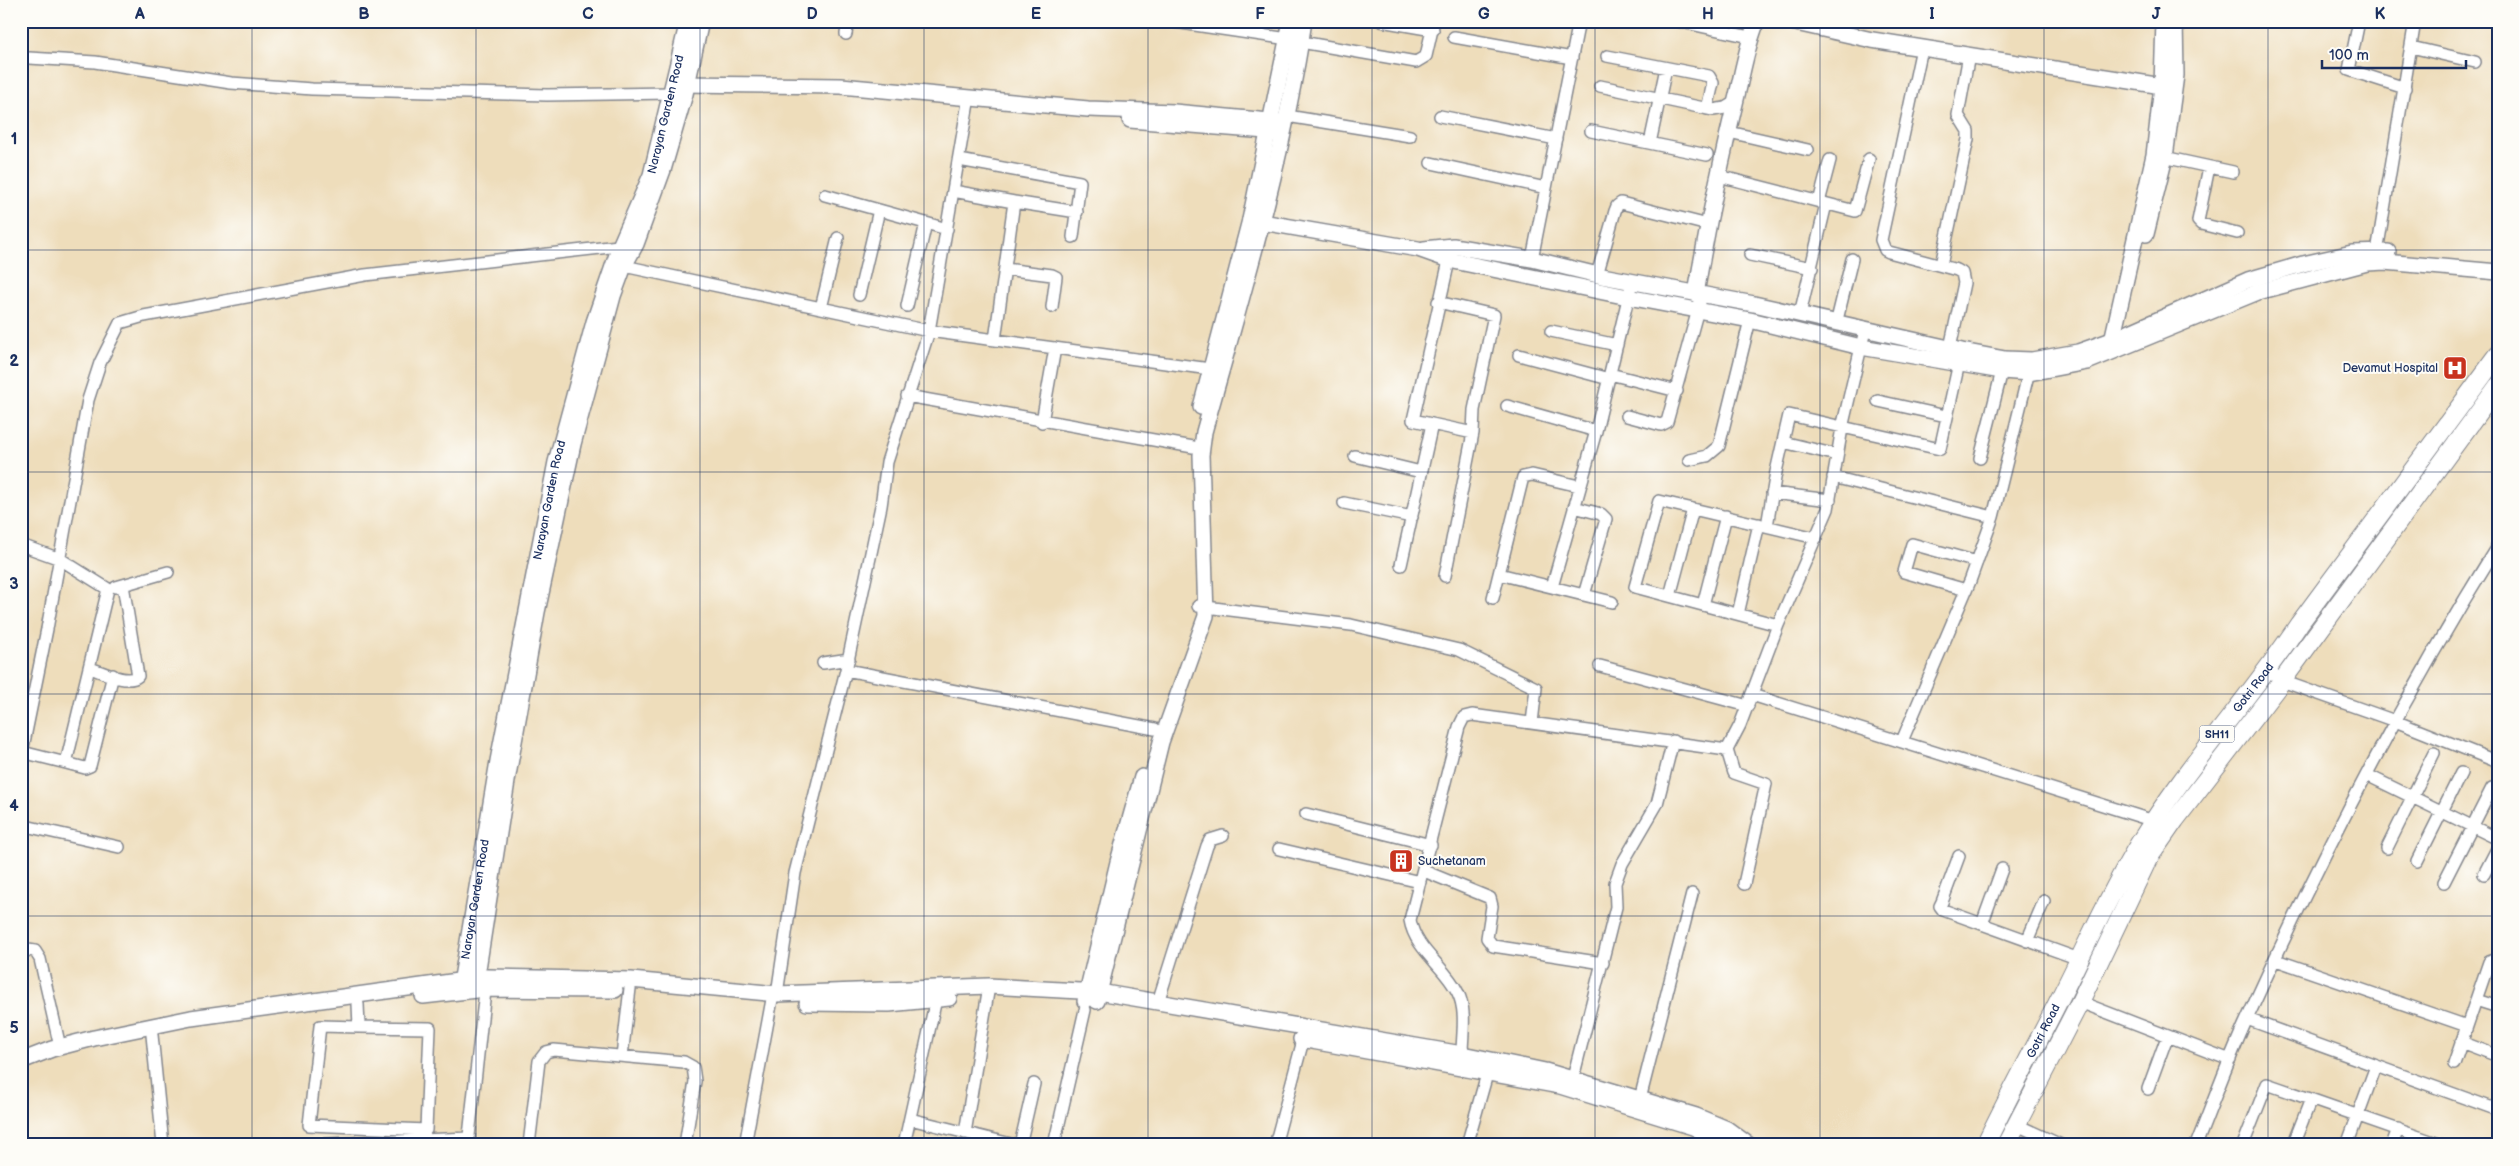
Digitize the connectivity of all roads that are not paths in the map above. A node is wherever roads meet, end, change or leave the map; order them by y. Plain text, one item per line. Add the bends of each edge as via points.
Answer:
1 (688, 21) edge
2 (702, 21) edge
3 (848, 21) edge
4 (1168, 21) edge
5 (1291, 21) edge
6 (1304, 21) edge
7 (1381, 21) edge
8 (1579, 21) edge
9 (1677, 21) edge
10 (1757, 21) edge
11 (1787, 21) edge
12 (2164, 21) edge
13 (2176, 21) edge
14 (2359, 21) edge
15 (2416, 21) edge
16 (1433, 26) edge
17 (846, 34) dead end
18 (1454, 37) dead end
19 (1750, 37) junction
20 (1295, 40) junction
21 (2411, 47) junction
22 (1922, 48) junction
23 (1969, 55) junction
24 (1607, 56) dead end
25 (30, 58) dead end
26 (1572, 58) junction
27 (2475, 62) dead end
28 (1666, 68) junction
29 (1600, 86) dead end
30 (2162, 86) junction
31 (2405, 88) junction
32 (680, 89) junction
33 (1660, 98) junction
34 (968, 102) junction
35 (1735, 102) junction
36 (1707, 109) junction
37 (1440, 116) dead end
38 (1279, 124) junction
39 (1591, 131) dead end
40 (1729, 132) junction
41 (1410, 136) dead end
42 (1556, 139) junction
43 (1650, 143) junction
44 (1808, 150) dead end
45 (1706, 155) dead end
46 (2160, 156) junction
47 (1869, 159) dead end
48 (959, 160) junction
49 (1830, 160) dead end
50 (1430, 163) dead end
51 (2209, 167) junction
52 (2233, 172) dead end
53 (1719, 176) junction
54 (1546, 188) junction
55 (953, 191) junction
56 (825, 195) dead end
57 (1014, 202) junction
58 (1823, 203) junction
59 (879, 210) junction
60 (1077, 212) junction
61 (1256, 221) junction
62 (926, 223) junction
63 (1708, 225) junction
64 (947, 229) junction
65 (2237, 233) dead end
66 (1073, 237) dead end
67 (838, 238) dead end
68 (636, 244) junction
69 (620, 246) junction
70 (2377, 252) junction
71 (1451, 253) junction
72 (1750, 255) dead end
73 (1532, 259) junction
74 (1852, 259) dead end
75 (2498, 264) edge
76 (1941, 265) junction
77 (624, 266) junction
78 (1812, 268) junction
79 (1005, 269) junction
80 (2498, 272) edge
81 (1598, 275) junction
82 (1632, 282) junction
83 (859, 296) dead end
84 (1628, 297) junction
85 (1699, 300) junction
86 (1438, 302) junction
87 (907, 306) dead end
88 (1052, 306) dead end
89 (821, 308) junction
90 (1800, 314) junction
91 (1750, 320) junction
92 (1836, 324) junction
93 (1864, 330) junction
94 (929, 331) junction
95 (1551, 331) dead end
96 (2126, 333) junction
97 (995, 340) junction
98 (1617, 345) junction
99 (1861, 347) junction
100 (2115, 347) junction
101 (1055, 348) junction
102 (1950, 348) junction
103 (1519, 355) dead end
104 (2498, 355) edge
105 (1959, 363) junction
106 (2030, 367) junction
107 (1210, 369) junction
108 (2002, 371) junction
109 (1610, 376) junction
110 (2498, 386) edge
111 (1677, 391) junction
112 (907, 396) junction
113 (2466, 398) junction
114 (1878, 401) dead end
115 (1507, 406) dead end
116 (2482, 408) junction
117 (1627, 416) dead end
118 (1946, 416) junction
119 (1042, 422) junction
120 (1432, 424) junction
121 (1842, 428) junction
122 (1596, 431) junction
123 (1473, 433) junction
124 (1783, 442) junction
125 (1193, 447) junction
126 (1837, 455) junction
127 (1355, 456) dead end
128 (1980, 458) dead end
129 (1689, 460) dead end
130 (1422, 472) junction
131 (1834, 478) junction
132 (1579, 486) junction
133 (1772, 493) junction
134 (1830, 500) junction
135 (1344, 503) dead end
136 (1574, 507) junction
137 (1693, 509) junction
138 (1726, 516) junction
139 (1412, 517) junction
140 (1993, 517) junction
141 (1763, 525) junction
142 (1816, 538) junction
143 (21, 545) edge
144 (2498, 545) edge
145 (60, 559) junction
146 (1977, 562) junction
147 (1401, 565) dead end
148 (168, 572) dead end
149 (1499, 574) junction
150 (1445, 576) dead end
151 (123, 585) junction
152 (1552, 587) junction
153 (108, 589) junction
154 (1966, 590) junction
155 (1584, 595) junction
156 (1670, 596) junction
157 (1493, 598) dead end
158 (1612, 602) dead end
159 (1703, 605) junction
160 (1203, 606) junction
161 (1738, 614) junction
162 (1778, 625) junction
163 (823, 663) dead end
164 (848, 664) junction
165 (1600, 666) dead end
166 (90, 668) junction
167 (2268, 670) junction
168 (113, 676) junction
169 (2282, 682) junction
170 (1750, 701) junction
171 (2395, 722) junction
172 (1532, 723) junction
173 (1154, 729) junction
174 (1673, 741) junction
175 (1902, 741) junction
176 (1727, 750) junction
177 (2434, 753) dead end
178 (22, 755) edge
179 (2498, 762) edge
180 (66, 763) junction
181 (2461, 773) dead end
182 (2367, 775) junction
183 (2492, 788) dead end
184 (2412, 797) junction
185 (2442, 811) junction
186 (1306, 814) dead end
187 (2154, 821) junction
188 (21, 825) edge
189 (2472, 826) junction
190 (1224, 836) dead end
191 (2498, 839) edge
192 (1431, 845) junction
193 (119, 847) dead end
194 (2498, 847) edge
195 (2387, 848) dead end
196 (1279, 849) dead end
197 (1959, 856) dead end
198 (2417, 861) dead end
199 (2002, 869) dead end
200 (2484, 874) dead end
201 (1422, 877) junction
202 (2444, 882) dead end
203 (1744, 884) dead end
204 (1692, 894) dead end
205 (2044, 901) dead end
206 (1982, 924) junction
207 (2027, 941) junction
208 (21, 949) edge
209 (2078, 959) junction
210 (2498, 959) edge
211 (2276, 960) junction
212 (1602, 963) junction
213 (474, 984) junction
214 (630, 985) junction
215 (988, 991) junction
216 (774, 997) junction
217 (936, 999) junction
218 (1090, 999) junction
219 (2476, 1000) junction
220 (1158, 1002) junction
221 (2080, 1002) junction
222 (358, 1004) junction
223 (2498, 1007) edge
224 (2246, 1019) junction
225 (2466, 1026) junction
226 (359, 1027) junction
227 (151, 1029) junction
228 (1305, 1034) junction
229 (2167, 1037) junction
230 (2461, 1042) junction
231 (60, 1047) junction
232 (1462, 1054) junction
233 (622, 1056) junction
234 (2498, 1056) edge
235 (2230, 1060) junction
236 (21, 1061) edge
237 (2454, 1064) dead end
238 (1489, 1066) junction
239 (2376, 1066) junction
240 (21, 1072) edge
241 (1573, 1078) junction
242 (1034, 1084) dead end
243 (2148, 1089) dead end
244 (1640, 1099) junction
245 (2311, 1099) junction
246 (2498, 1110) edge
247 (2358, 1115) junction
248 (910, 1119) junction
249 (2017, 1124) junction
250 (2398, 1129) junction
251 (965, 1133) junction
252 (469, 1141) edge
253 (163, 1145) edge
254 (302, 1145) edge
255 (529, 1145) edge
256 (685, 1145) edge
257 (745, 1145) edge
258 (904, 1145) edge
259 (1015, 1145) edge
260 (1020, 1145) edge
261 (1054, 1145) edge
262 (1275, 1145) edge
263 (1468, 1145) edge
264 (1729, 1145) edge
265 (1748, 1145) edge
266 (1985, 1145) edge
267 (2006, 1145) edge
268 (2062, 1145) edge
269 (2196, 1145) edge
270 (2244, 1145) edge
271 (2293, 1145) edge
272 (2347, 1145) edge
273 (2392, 1145) edge
274 (2442, 1145) edge

1 - 32 street, Narayan Garden Road
2 - 32 street, Narayan Garden Road
3 - 17 street
4 - 20 street
5 - 20 street
6 - 20 street
7 - 16 street
8 - 26 street
9 - 19 street
10 - 19 street
11 - 22 street
12 - 30 street
13 - 46 street via 2176,75
14 - 31 street via 2349,70
15 - 21 street
16 - 20 street via 1426,56 1416,62
18 - 26 street
19 - 35 street
20 - 38 street
21 - 27 street
21 - 31 street
22 - 23 street
22 - 76 street via 1882,240 1889,252
23 - 30 street
23 - 76 street via 1958,115 1968,131 1968,139
24 - 28 street
25 - 32 street via 95,62 231,83 312,89 546,95
26 - 42 street
28 - 33 street
28 - 36 street via 1709,76 1713,83
29 - 33 street
30 - 46 street
31 - 70 street
32 - 34 street via 815,84
32 - 68 street, Narayan Garden Road via 663,170
32 - 69 street, Narayan Garden Road via 651,174
33 - 36 street
33 - 43 street
34 - 38 street via 1086,118
34 - 48 street
35 - 36 street via 1719,110
35 - 40 street
37 - 42 street
38 - 41 street
38 - 61 street
39 - 43 street
40 - 44 street
40 - 53 street
42 - 54 street
43 - 45 street
46 - 51 street
46 - 96 street
46 - 100 street
47 - 58 street via 1856,211
48 - 55 street
48 - 60 street via 1080,182
49 - 58 street
50 - 54 street
51 - 52 street
51 - 65 street via 2198,221
53 - 58 street
53 - 63 street
54 - 73 street
55 - 57 street
55 - 64 street
56 - 59 street
57 - 60 street
57 - 79 street
58 - 78 street
59 - 62 street
59 - 83 street
60 - 66 street
61 - 71 street
61 - 107 street
61 - 160 street via 1202,444
62 - 64 street
62 - 87 street
63 - 81 street via 1621,203 1616,206
63 - 85 street
64 - 94 street
67 - 89 street
68 - 69 street
68 - 77 street, Narayan Garden Road
69 - 145 street via 364,275 152,314 120,323 100,363 88,400
69 - 213 street, Narayan Garden Road via 580,366 528,594
70 - 75 street
70 - 96 street via 2303,264 2248,280
71 - 73 street
71 - 84 street
71 - 86 street
72 - 78 street
73 - 81 street
74 - 92 street
76 - 102 street via 1957,270 1964,277
77 - 89 street
77 - 213 street, Narayan Garden Road via 612,296 573,444 544,575
78 - 90 street
79 - 88 street via 1056,278
79 - 97 street
80 - 100 street via 2367,263 2265,290
81 - 82 street
82 - 84 street
82 - 85 street
84 - 85 street
84 - 98 street
85 - 90 street
85 - 91 street
85 - 111 street
86 - 120 street via 1413,420
86 - 123 street via 1494,314 1474,410
89 - 94 street
90 - 92 street
91 - 99 street
91 - 129 street via 1718,446 1707,456
92 - 93 street
93 - 99 street
93 - 102 street
94 - 97 street
94 - 112 street
95 - 98 street
96 - 100 street
97 - 101 street
98 - 109 street
99 - 105 street
99 - 121 street
100 - 106 street via 2075,366
101 - 107 street
101 - 119 street
102 - 106 street
103 - 109 street
104 - 113 main road, Gotri Road / SH11
105 - 108 street
105 - 118 street
106 - 108 street
106 - 140 street
107 - 125 street
108 - 128 street
109 - 111 street
109 - 122 street
110 - 116 main road, Gotri Road / SH11
111 - 117 street via 1664,425
112 - 119 street
112 - 164 street via 887,462 878,524
113 - 116 main road
113 - 167 main road, Gotri Road / SH11
114 - 118 street
115 - 122 street
116 - 169 main road, Gotri Road / SH11
118 - 121 street via 1940,449
119 - 125 street
120 - 123 street
120 - 130 street
121 - 124 street via 1790,416
121 - 126 street
122 - 132 street
123 - 150 street
124 - 126 street
124 - 133 street
125 - 160 street via 1192,489
126 - 131 street
127 - 130 street
130 - 139 street
131 - 134 street
131 - 140 street
132 - 136 street
132 - 149 street via 1532,475 1523,477
133 - 134 street
133 - 141 street
134 - 142 street
135 - 139 street
136 - 152 street
136 - 155 street via 1601,514 1606,519
137 - 138 street
137 - 156 street
137 - 156 street via 1659,501 1635,587
138 - 141 street
138 - 159 street
139 - 147 street
140 - 146 street
141 - 142 street
141 - 161 street
142 - 162 street
143 - 145 street
144 - 171 street
145 - 153 street
145 - 178 street
146 - 154 street
146 - 154 street via 1912,544 1904,572
148 - 151 street
149 - 152 street
149 - 157 street
151 - 153 street
151 - 168 street via 138,676 131,680
152 - 155 street
153 - 166 street
154 - 175 street
155 - 158 street
156 - 159 street
159 - 161 street
160 - 172 street via 1351,625 1459,650 1536,688
160 - 173 street
160 - 218 street via 1204,625 1161,742
161 - 162 street
162 - 170 street
163 - 164 street
164 - 173 street
164 - 216 street via 795,874
165 - 170 street
166 - 168 street
166 - 180 street
167 - 169 street
167 - 187 main road, Gotri Road / SH11
168 - 180 street via 90,766 85,768
169 - 171 street
169 - 221 main road, Gotri Road / SH11 via 2148,858
170 - 175 street
170 - 176 street
171 - 179 street
171 - 182 street
172 - 174 street
172 - 192 street via 1472,715 1464,717
173 - 218 street via 1118,862
174 - 176 street
174 - 212 street via 1657,804 1622,864 1615,883 1616,907
175 - 187 street
176 - 203 street via 1734,773 1766,784
177 - 184 street
178 - 180 street
181 - 185 street
182 - 184 street
182 - 211 street via 2315,872
183 - 189 street
184 - 185 street
184 - 195 street
185 - 189 street
185 - 198 street
186 - 192 street
187 - 209 main road, Gotri Road / SH11 via 2101,912
188 - 193 street
189 - 191 street
189 - 202 street
190 - 220 street via 1210,840 1206,846
192 - 201 street
194 - 200 street
196 - 201 street
197 - 206 street via 1940,906
199 - 206 street
201 - 212 street via 1490,898 1492,906 1487,938 1492,946
201 - 232 street via 1410,920 1418,941 1459,994
204 - 244 street
205 - 207 street
206 - 207 street
207 - 209 street
208 - 231 street via 36,951 40,959
209 - 266 main road, Gotri Road / SH11
210 - 219 street via 2489,962
211 - 224 street
211 - 225 street
212 - 241 street
213 - 214 street
213 - 222 street
213 - 227 street
213 - 252 street
214 - 216 street
214 - 233 street
215 - 216 street
215 - 217 street
215 - 218 street
215 - 251 street
216 - 217 street via 889,1004
216 - 257 street
217 - 248 street
218 - 220 street
218 - 228 street
218 - 261 street
219 - 223 street
219 - 225 street
220 - 228 street
221 - 229 street
221 - 249 main road, Gotri Road / SH11
222 - 226 street
222 - 227 street
224 - 235 street
224 - 239 street
225 - 230 street
226 - 226 street via 430,1028 426,1130 309,1125 320,1026
227 - 231 street
227 - 240 street
227 - 253 street
228 - 232 street
228 - 238 street
228 - 262 street
229 - 235 street
229 - 243 street
230 - 234 street
230 - 237 street
231 - 236 street
232 - 238 street
233 - 255 street via 554,1050 542,1056 537,1072
233 - 256 street via 684,1062 693,1067 695,1080
235 - 269 street
238 - 241 street
238 - 263 street
238 - 264 street via 1693,1127
239 - 246 street
239 - 247 street
241 - 244 street
242 - 260 street
244 - 265 street via 1714,1123 1738,1135
245 - 247 street
245 - 270 street via 2267,1084
245 - 271 street
247 - 250 street
247 - 272 street
248 - 251 street
248 - 258 street
249 - 267 main road, Gotri Road / SH11
249 - 268 street
250 - 273 street
250 - 274 street
251 - 259 street
252 - 254 street

